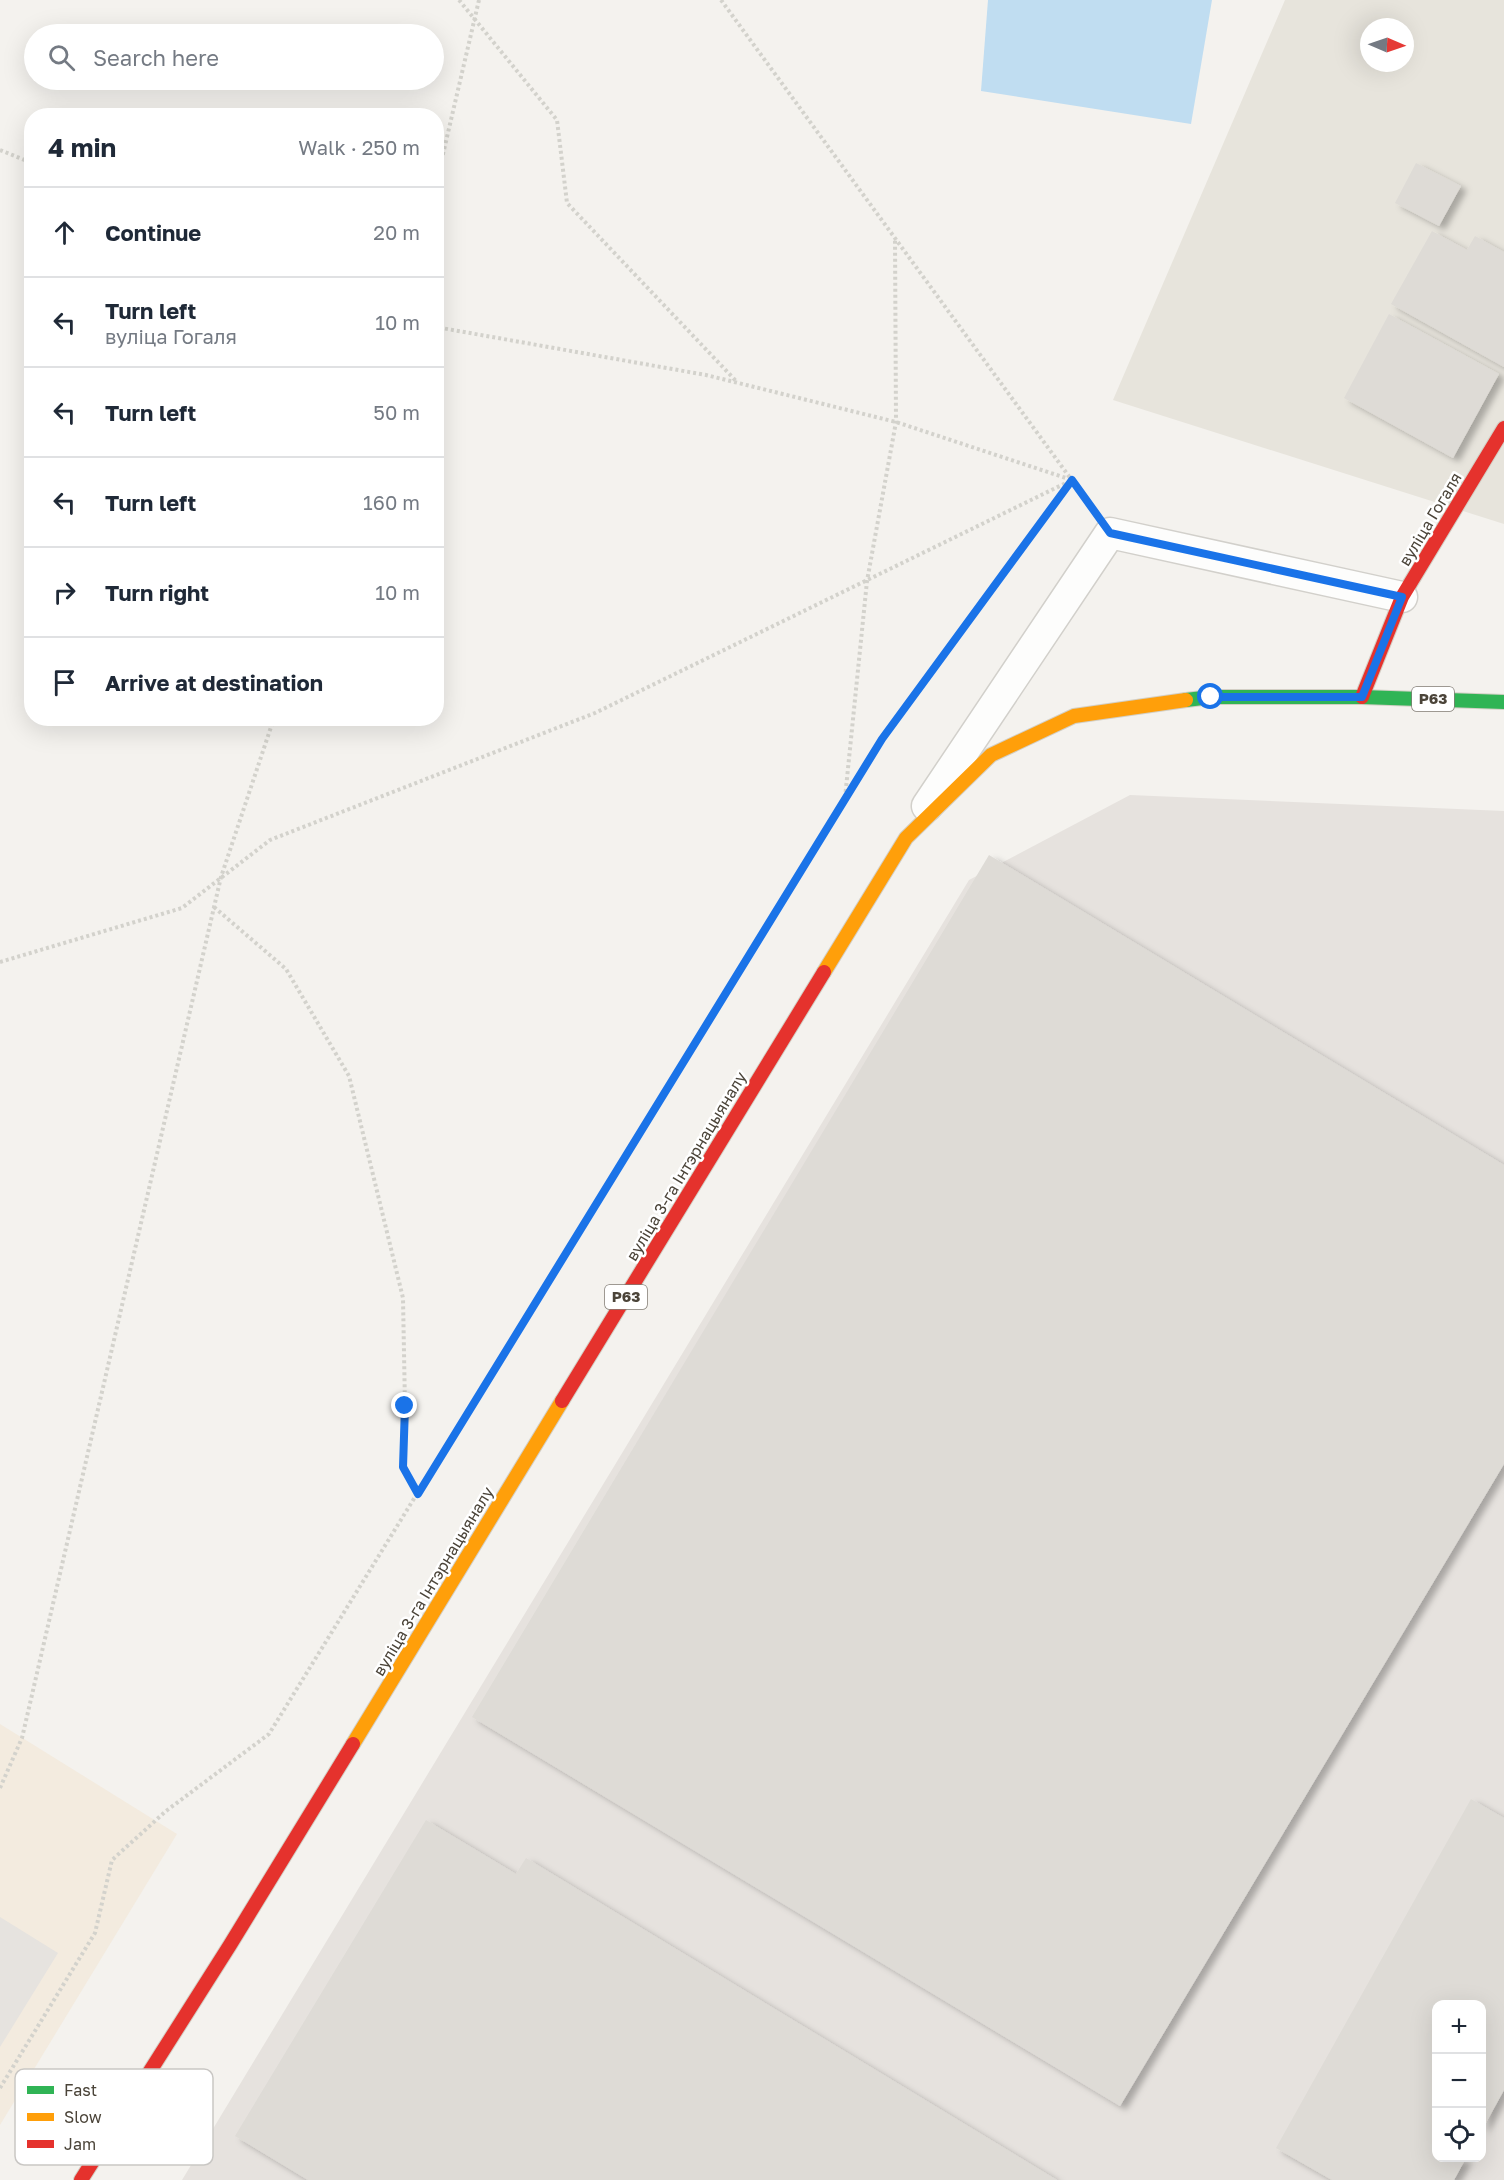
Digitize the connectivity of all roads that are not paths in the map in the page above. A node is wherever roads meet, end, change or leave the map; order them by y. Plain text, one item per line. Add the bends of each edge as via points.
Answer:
1 (1504, 428) edge
2 (1402, 597) junction
3 (1362, 697) junction
4 (1504, 702) edge
5 (906, 838) junction
6 (151, 2069) edge
7 (91, 2165) edge
8 (81, 2180) edge

1 - 2 main road, вуліца Гогаля
2 - 3 main road, вуліца Гогаля
2 - 5 lane via 1110,533
3 - 4 main road, вуліца 3-га Інтэрнацыяналу / Р63
3 - 5 main road, вуліца 3-га Інтэрнацыяналу / Р63 via 1211,697 1074,716 991,755
5 - 6 main road, вуліца 3-га Інтэрнацыяналу / Р63
7 - 8 main road, вуліца 3-га Інтэрнацыяналу / Р63

